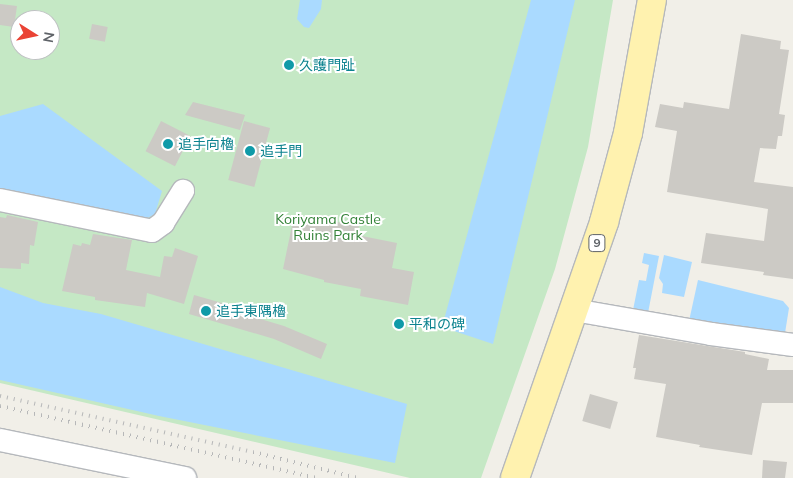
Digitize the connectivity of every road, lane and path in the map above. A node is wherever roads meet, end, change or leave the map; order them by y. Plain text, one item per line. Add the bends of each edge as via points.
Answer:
1 (652, 0) edge
2 (183, 191) dead end
3 (0, 200) edge
4 (574, 310) junction
5 (793, 345) edge
6 (0, 440) edge
7 (185, 478) edge
8 (515, 478) edge

1 - 4 main road, 9 via 623,154
2 - 3 street via 163,223 152,231
4 - 5 street
4 - 8 main road, 9
6 - 7 street

